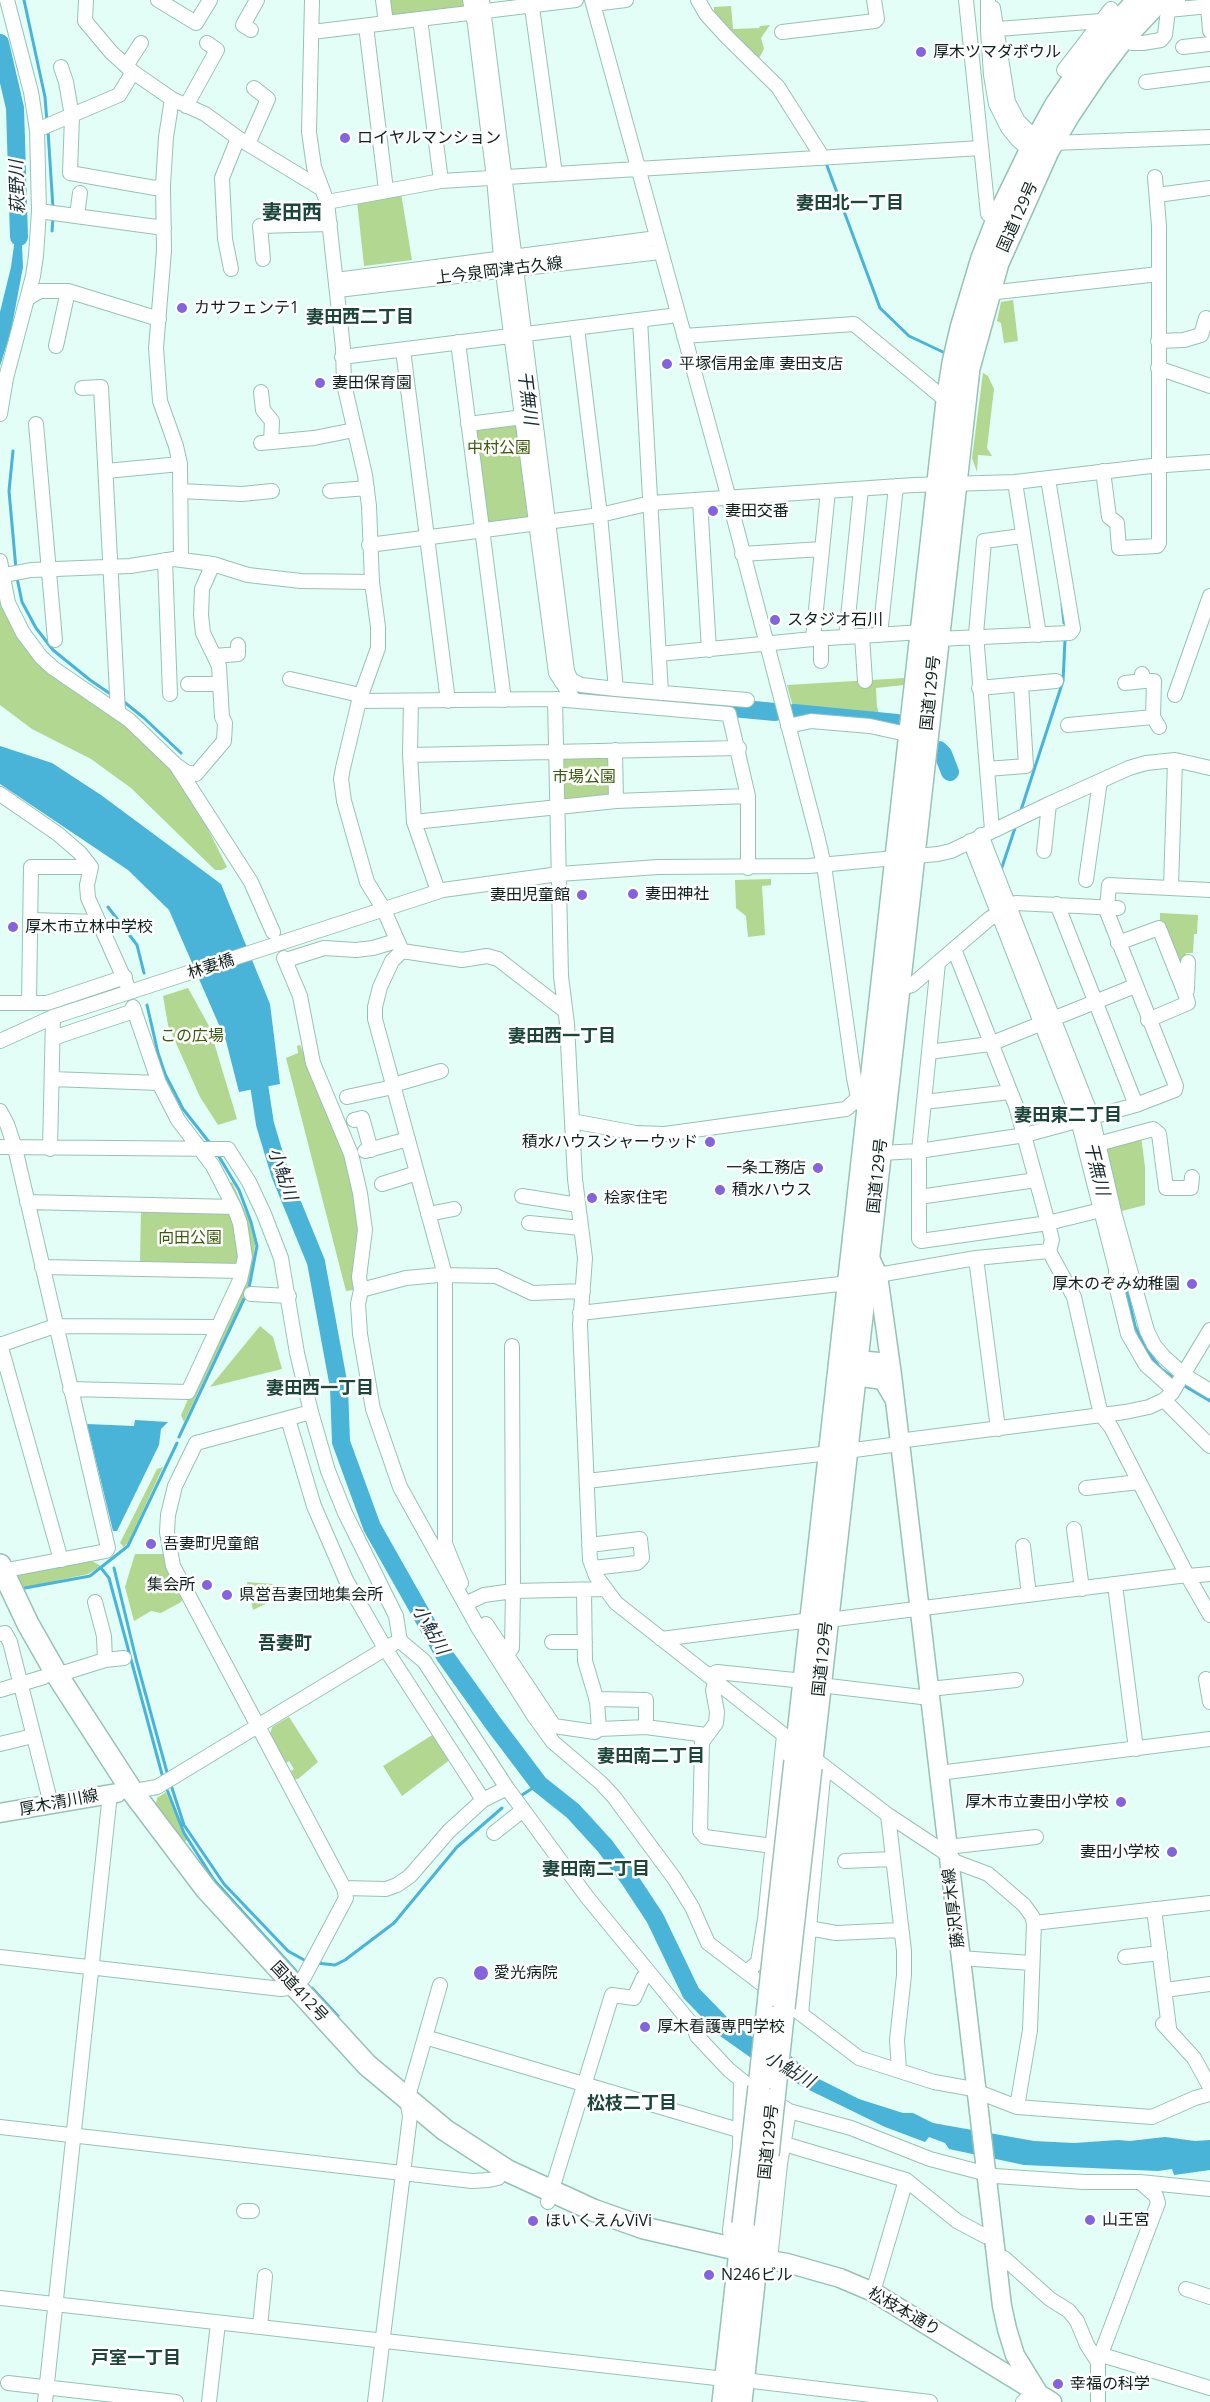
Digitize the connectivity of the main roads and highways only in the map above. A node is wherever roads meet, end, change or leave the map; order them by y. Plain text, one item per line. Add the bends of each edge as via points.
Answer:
1 (1164, 5) edge
2 (1141, 8) edge
3 (1110, 12) edge
4 (1042, 146) junction
5 (946, 484) junction
6 (930, 636) junction
7 (905, 858) junction
8 (873, 1265) junction
9 (850, 1367) junction
10 (892, 1375) junction
11 (894, 1399) junction
12 (1, 1575) edge
13 (120, 1793) junction
14 (0, 1814) edge
15 (408, 2108) junction
16 (549, 2197) junction
17 (748, 2256) junction
18 (1015, 2355) junction
19 (996, 2367) junction
20 (734, 2380) junction
21 (1039, 2400) edge
22 (723, 2402) edge
23 (741, 2402) edge

1 - 2 highway, 国道129号
2 - 3 highway, 国道129号
2 - 4 highway, 国道129号 via 1123,39
3 - 4 highway, 国道129号
4 - 5 highway, 国道129号 via 988,293
4 - 5 highway, 国道129号 via 998,217 961,328 947,401
5 - 6 highway, 国道129号
6 - 7 highway, 国道129号
6 - 7 highway, 国道129号 via 910,735
7 - 8 highway, 国道129号 via 898,990 880,1153
7 - 9 highway, 国道129号 via 863,1106 849,1283
8 - 9 highway, 国道129号
8 - 10 main road, 藤沢厚木線
9 - 10 main road via 879,1362
9 - 11 main road via 883,1380
9 - 17 highway, 国道129号, bridge
10 - 11 main road, 藤沢厚木線
11 - 18 main road, 藤沢厚木線 via 1002,2306
12 - 13 highway, 国道412号 via 71,1724
13 - 14 main road, 厚木清川線
13 - 15 highway, 国道412号 via 185,1884 294,1982
15 - 16 highway, 国道412号
15 - 16 highway, 国道412号 via 447,2144 498,2178
16 - 17 highway, 国道412号 via 589,2221 640,2239
17 - 19 main road, 松枝本通り via 840,2278 873,2292
17 - 20 highway, 国道129号
18 - 19 main road via 1009,2366
18 - 21 main road, 藤沢厚木線
19 - 21 main road, 松枝本通り
20 - 22 highway, 国道129号
20 - 23 highway, 国道129号

